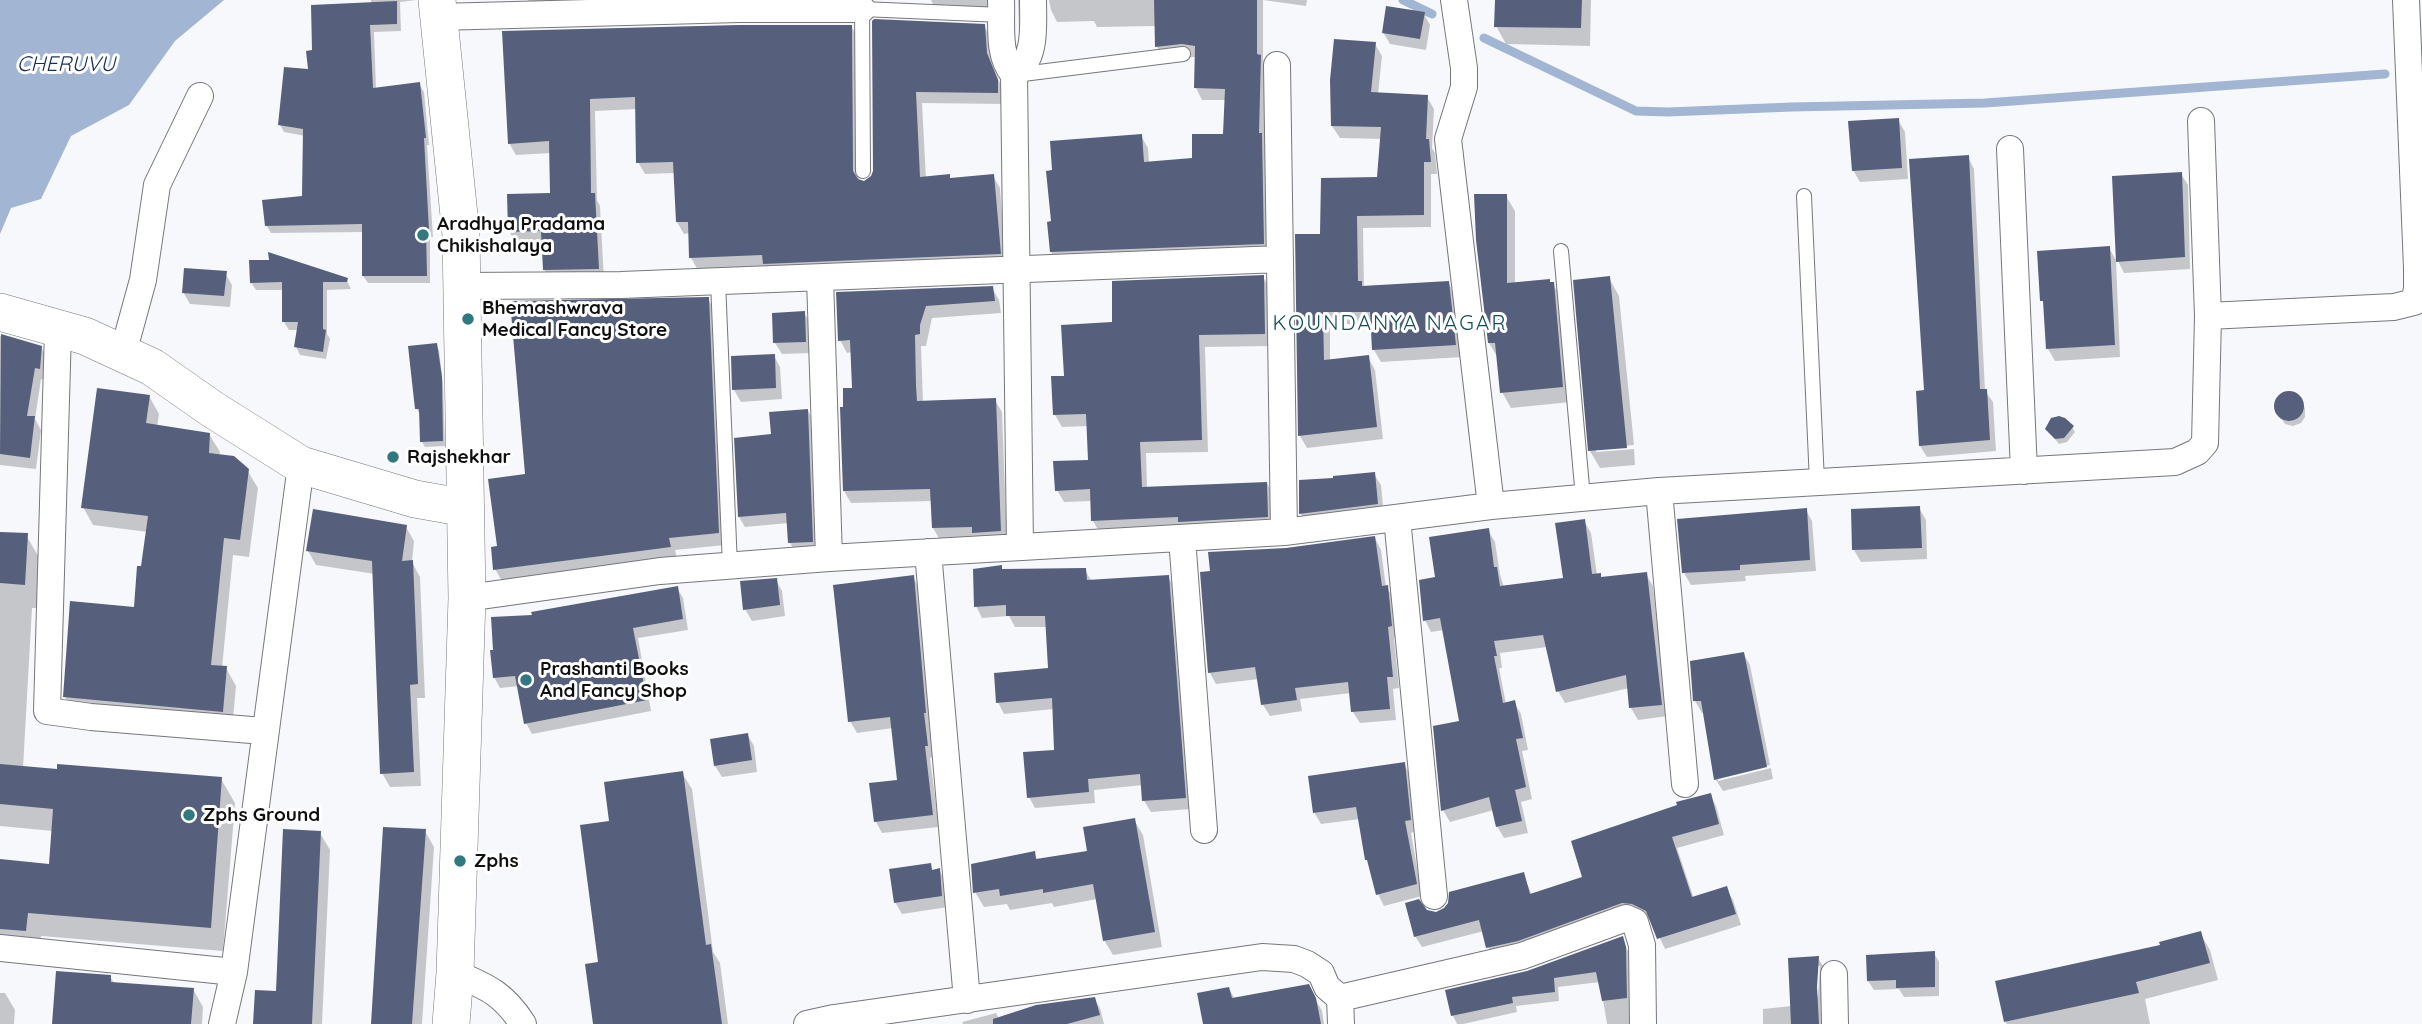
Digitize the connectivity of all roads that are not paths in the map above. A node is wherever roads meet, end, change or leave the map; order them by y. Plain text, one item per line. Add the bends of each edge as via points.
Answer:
1 (1033, 0) edge
2 (1454, 0) edge
3 (2406, 0) edge
4 (862, 4) edge
5 (1001, 8) edge
6 (437, 9) edge
7 (1182, 54) dead end
8 (1277, 65) dead end
9 (1014, 75) junction
10 (200, 96) dead end
11 (2201, 121) dead end
12 (2010, 149) dead end
13 (863, 171) dead end
14 (1804, 196) dead end
15 (1561, 251) dead end
16 (1280, 259) junction
17 (1015, 269) junction
18 (820, 278) junction
19 (718, 282) junction
20 (461, 286) junction
21 (0, 312) edge
22 (2208, 316) junction
23 (58, 330) junction
24 (122, 353) junction
25 (301, 465) junction
26 (2024, 471) junction
27 (1817, 482) junction
28 (1659, 491) junction
29 (1583, 498) junction
30 (1491, 506) junction
31 (466, 508) junction
32 (1397, 518) junction
33 (1284, 532) junction
34 (1182, 538) junction
35 (1020, 547) junction
36 (928, 552) junction
37 (830, 558) junction
38 (730, 566) junction
39 (467, 598) junction
40 (264, 731) junction
41 (1685, 784) dead end
42 (1204, 830) dead end
43 (1434, 896) dead end
44 (0, 948) edge
45 (234, 972) junction
46 (455, 973) junction
47 (1834, 974) dead end
48 (1340, 998) junction
49 (967, 1000) junction
50 (222, 1024) edge
51 (451, 1024) edge
52 (523, 1024) edge
53 (807, 1024) edge
54 (1341, 1024) edge
55 (1643, 1024) edge
56 (1835, 1024) edge

1 - 9 street via 1032,44 1027,61
2 - 30 street via 1464,87 1448,139
3 - 22 street via 2417,268 2413,302 2394,307
4 - 5 lane
4 - 6 street via 739,9
4 - 13 lane
5 - 9 street via 1002,48
6 - 20 main road via 461,235
7 - 9 lane
8 - 16 street
9 - 17 street
10 - 24 street via 157,185 143,280
11 - 22 street
12 - 26 street
14 - 27 lane
15 - 29 lane
16 - 17 street
16 - 33 street
17 - 18 street
17 - 35 street
18 - 19 street
18 - 37 street
19 - 20 street
19 - 38 lane
20 - 31 main road
21 - 23 main road
22 - 26 street via 2207,429 2205,443 2197,452 2175,462
23 - 24 main road
23 - 40 street via 47,711
24 - 25 main road via 152,367
25 - 31 main road via 415,499
25 - 40 street
26 - 27 street
27 - 28 street
28 - 29 street
28 - 41 street
29 - 30 street
30 - 32 street
31 - 39 main road
32 - 33 street
32 - 43 street
33 - 34 street
34 - 35 street
34 - 42 street
35 - 36 street
36 - 37 street
36 - 49 street
37 - 38 street
38 - 39 street
39 - 46 main road
40 - 45 street
44 - 45 street
45 - 50 street
46 - 51 main road
46 - 52 street via 494,990
47 - 56 street
48 - 49 street via 1307,964 1275,957
48 - 54 street
48 - 55 street via 1522,956 1626,918 1634,922 1642,945
49 - 53 street

